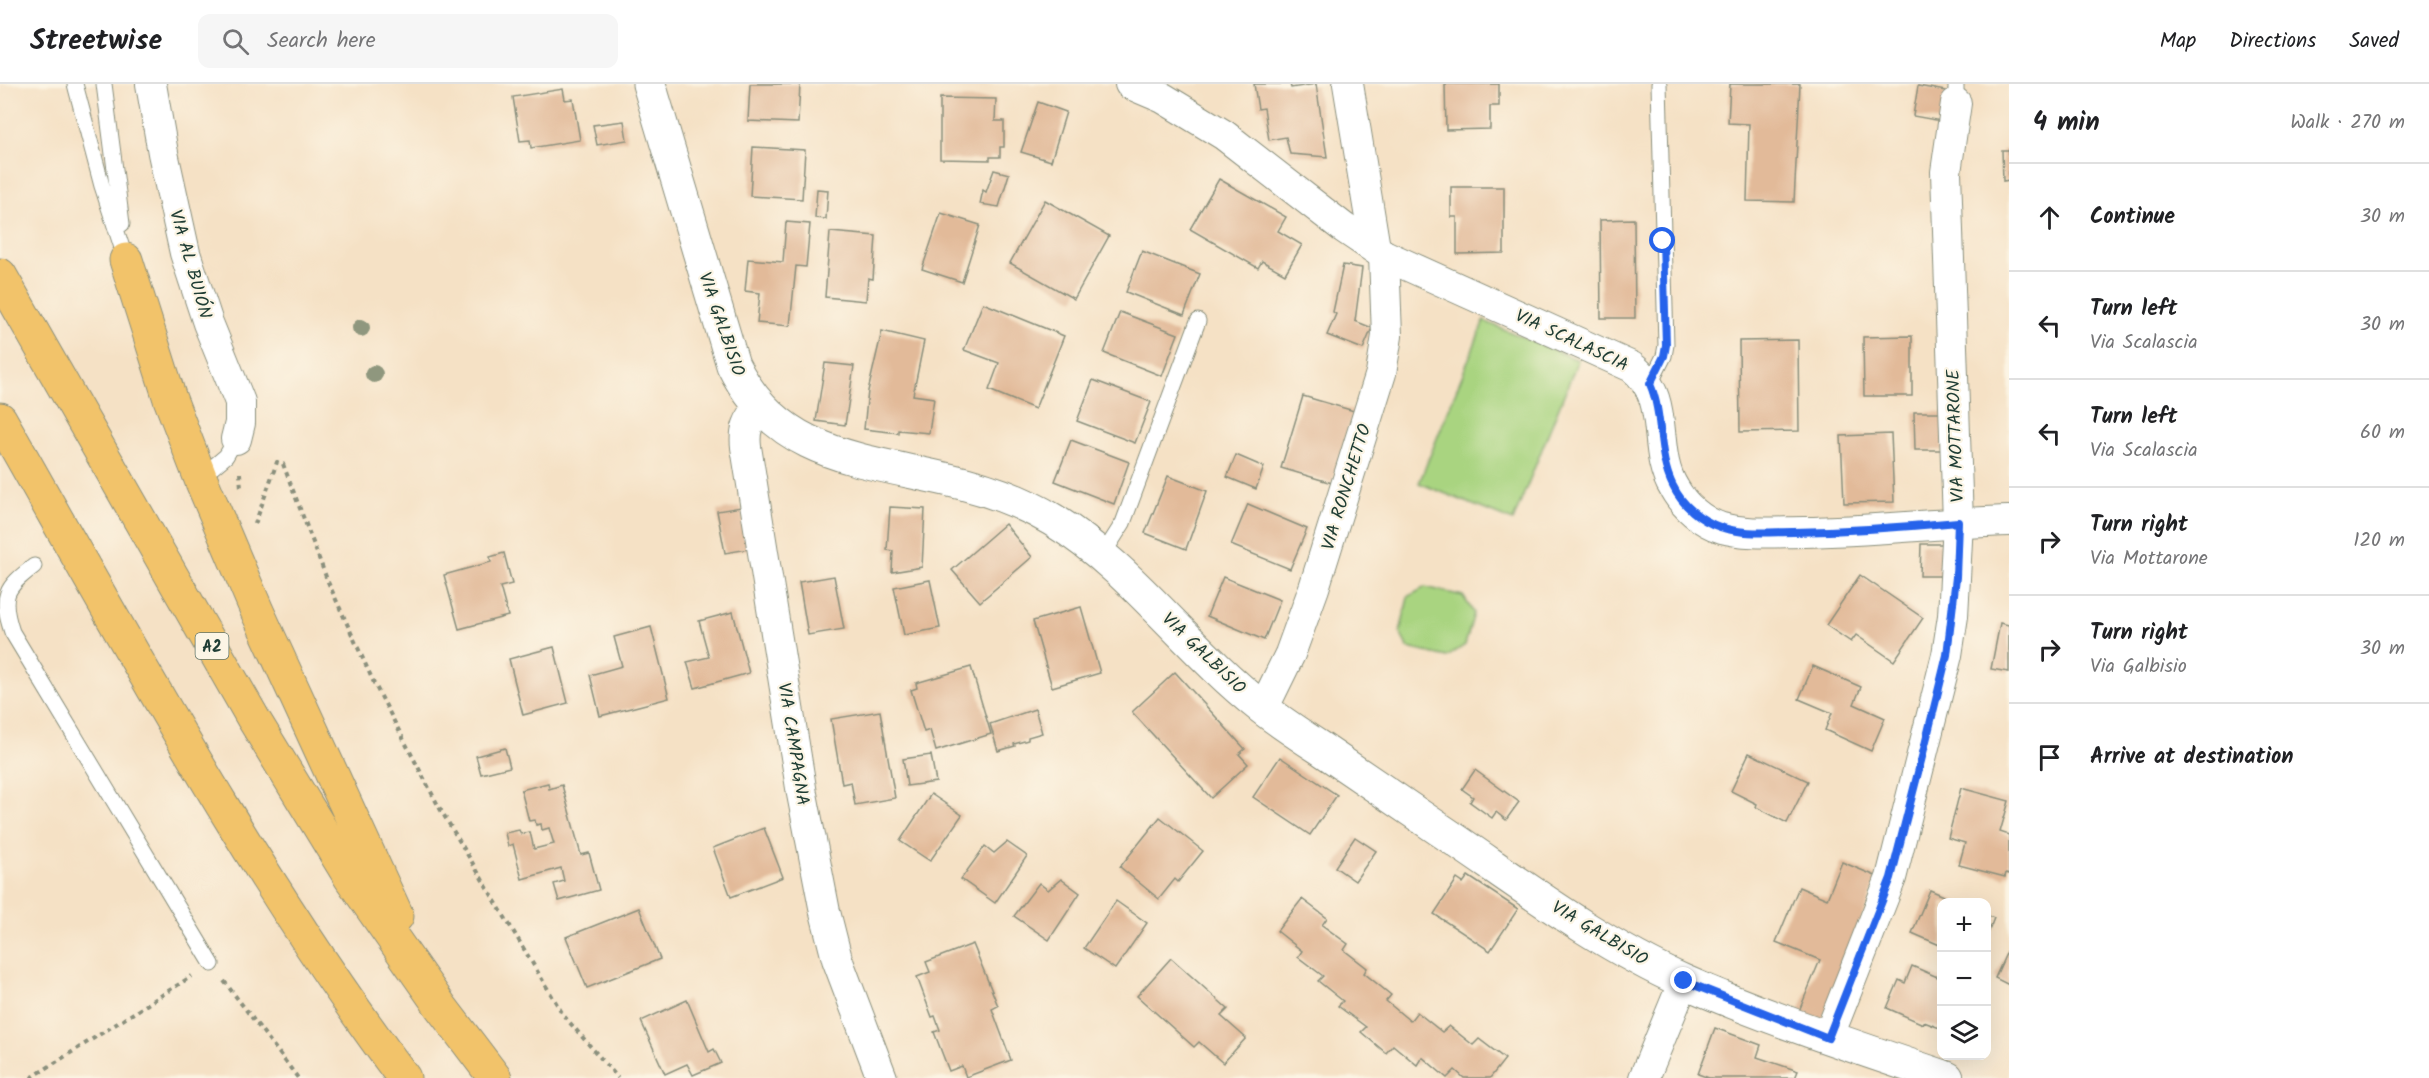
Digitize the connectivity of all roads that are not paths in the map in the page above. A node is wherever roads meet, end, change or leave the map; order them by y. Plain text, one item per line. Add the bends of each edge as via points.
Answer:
1 (75, 84) edge
2 (104, 84) edge
3 (150, 84) edge
4 (649, 84) edge
5 (1130, 84) edge
6 (1348, 84) edge
7 (1659, 84) edge
8 (1956, 94) edge
9 (1379, 252) junction
10 (126, 260) junction
11 (0, 275) edge
12 (1198, 321) dead end
13 (1650, 384) junction
14 (760, 407) junction
15 (0, 419) edge
16 (236, 439) joint
17 (213, 467) dead end
18 (2009, 521) edge
19 (1958, 522) junction
20 (1102, 556) junction
21 (34, 566) dead end
22 (1263, 709) junction
23 (212, 964) road end
24 (1684, 981) junction
25 (441, 1007) junction
26 (1828, 1038) junction
27 (1646, 1072) edge
28 (404, 1078) edge
29 (495, 1078) edge
30 (882, 1078) edge
31 (1947, 1078) edge

1 - 10 lane
2 - 10 lane
3 - 16 street, VIA AL BUIÓN via 185,253 240,402
4 - 14 street, VIA GALBISIO via 733,365
5 - 9 street, VIA SCALASCIA via 1163,98 1224,135
6 - 9 street, VIA RONCHETTO
7 - 13 lane via 1666,345
8 - 19 street, VIA MOTTARONE via 1946,172
9 - 13 street, VIA SCALASCIA via 1612,356 1632,367
9 - 22 street, VIA RONCHETTO via 1387,336 1381,373 1314,588 1290,654
10 - 25 highway, A2 via 170,399 202,482 364,847
11 - 25 highway, A2 via 253,718 350,877
12 - 20 lane via 1123,523
13 - 19 street via 1673,487 1704,521 1741,532 1852,531
14 - 20 street, VIA GALBISIO via 776,422 819,448 950,479 1026,505
14 - 30 street, VIA CAMPAGNA via 746,427 746,447 802,794 837,959
15 - 28 highway via 241,834
16 - 17 lane via 226,456
18 - 19 street
19 - 26 street, VIA MOTTARONE via 1947,655 1919,768 1891,878
20 - 22 street, VIA GALBISIO
21 - 23 lane via 6,592 5,617
22 - 24 street, VIA GALBISIO via 1614,945
24 - 26 street, VIA GALBISIO
24 - 27 street
25 - 29 highway, A2
26 - 31 street, VIA GALBISIO

